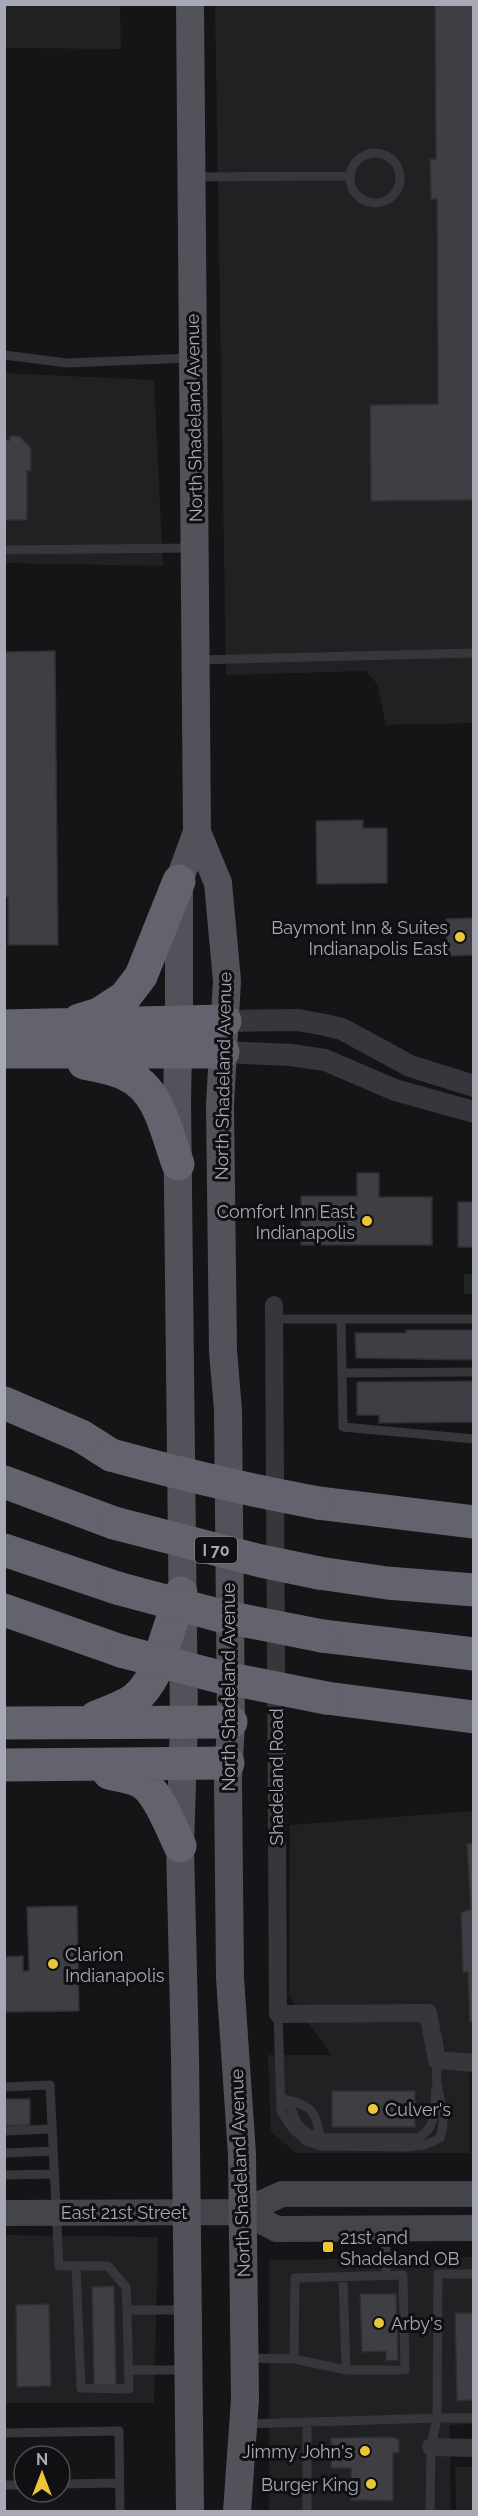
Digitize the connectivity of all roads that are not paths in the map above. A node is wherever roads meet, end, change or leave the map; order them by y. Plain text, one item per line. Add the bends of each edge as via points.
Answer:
1 (190, 4) edge
2 (350, 176) junction
3 (192, 177) junction
4 (4, 355) edge
5 (194, 358) junction
6 (196, 548) junction
7 (4, 550) edge
8 (474, 652) edge
9 (197, 660) junction
10 (197, 832) junction
11 (179, 881) junction
12 (4, 1026) edge
13 (224, 1037) junction
14 (179, 1038) junction
15 (49, 1039) junction
16 (4, 1052) edge
17 (474, 1086) edge
18 (474, 1112) edge
19 (178, 1164) junction
20 (273, 1312) joint
21 (342, 1319) junction
22 (474, 1319) edge
23 (474, 1372) edge
24 (342, 1373) junction
25 (4, 1403) edge
26 (4, 1426) edge
27 (474, 1439) edge
28 (111, 1455) junction
29 (4, 1482) edge
30 (474, 1522) edge
31 (4, 1550) edge
32 (474, 1590) edge
33 (181, 1593) junction
34 (4, 1610) edge
35 (474, 1654) edge
36 (474, 1717) edge
37 (83, 1722) junction
38 (184, 1722) junction
39 (231, 1722) junction
40 (4, 1723) edge
41 (228, 1763) junction
42 (183, 1764) junction
43 (4, 1765) edge
44 (78, 1766) junction
45 (180, 1846) junction
46 (278, 2014) junction
47 (436, 2060) junction
48 (474, 2063) edge
49 (437, 2084) junction
50 (4, 2087) edge
51 (284, 2098) junction
52 (52, 2129) junction
53 (4, 2131) edge
54 (320, 2138) junction
55 (53, 2151) junction
56 (4, 2153) edge
57 (54, 2174) junction
58 (4, 2175) edge
59 (474, 2194) edge
60 (186, 2212) junction
61 (243, 2212) junction
62 (4, 2213) edge
63 (56, 2213) junction
64 (474, 2228) edge
65 (386, 2229) junction
66 (76, 2266) junction
67 (474, 2274) edge
68 (386, 2276) junction
69 (343, 2277) junction
70 (127, 2310) junction
71 (187, 2310) junction
72 (244, 2358) junction
73 (294, 2359) junction
74 (128, 2370) junction
75 (188, 2370) junction
76 (346, 2370) junction
77 (437, 2418) junction
78 (474, 2418) edge
79 (307, 2422) junction
80 (243, 2424) junction
81 (4, 2433) edge
82 (431, 2447) junction
83 (474, 2448) edge
84 (119, 2483) junction
85 (72, 2484) edge
86 (120, 2511) edge
87 (190, 2511) edge
88 (237, 2511) edge
89 (307, 2511) edge
90 (430, 2511) edge

1 - 3 main road, North Shadeland Avenue
2 - 2 lane via 357,197 377,204 389,199 400,180 392,160 378,153 359,159
2 - 3 lane
3 - 5 main road, North Shadeland Avenue
4 - 5 lane via 67,363
5 - 6 main road, North Shadeland Avenue
6 - 7 lane
6 - 9 main road, North Shadeland Avenue
8 - 9 lane
9 - 10 main road, North Shadeland Avenue
10 - 11 main road, North Shadeland Avenue
10 - 13 main road, North Shadeland Avenue via 218,883 227,981
11 - 14 main road, North Shadeland Avenue
11 - 15 highway via 141,976 125,997
12 - 15 highway
13 - 14 highway
13 - 17 street via 297,1020 325,1024 342,1029 410,1066
13 - 18 street via 325,1060 395,1090
13 - 39 main road, North Shadeland Avenue via 220,1105 222,1351 228,1410
14 - 15 highway
14 - 19 main road, North Shadeland Avenue
15 - 16 highway
15 - 19 highway via 144,1086 159,1109
19 - 33 main road, North Shadeland Avenue
20 - 21 lane
20 - 46 street, Shadeland Road
21 - 22 lane
21 - 24 lane
23 - 24 lane
24 - 27 lane via 343,1427
25 - 28 highway via 81,1437
26 - 28 highway via 75,1452
28 - 30 highway, bridge via 221,1484 318,1503
29 - 32 highway, I 70, bridge via 114,1523 261,1561 387,1583
31 - 35 highway, bridge via 117,1588 221,1616 322,1636
33 - 37 highway via 149,1684 133,1702
33 - 38 main road, North Shadeland Avenue
34 - 36 highway, bridge via 121,1651 216,1676 326,1698
37 - 38 highway
37 - 40 highway
38 - 39 highway
38 - 42 main road, North Shadeland Avenue
39 - 41 main road, North Shadeland Avenue
41 - 42 highway
41 - 61 main road, North Shadeland Avenue via 231,1978
42 - 44 highway
42 - 45 main road, North Shadeland Avenue
43 - 44 highway
44 - 45 highway via 139,1781 149,1788
45 - 60 main road, North Shadeland Avenue
46 - 47 street via 428,2013
46 - 51 lane
47 - 48 street
47 - 49 lane
49 - 51 lane via 444,2110 440,2138 408,2147 321,2146 306,2141 281,2111
49 - 54 lane via 432,2123 427,2133 418,2138
50 - 52 lane via 50,2085
51 - 54 lane via 296,2123
51 - 54 lane via 302,2102 311,2110 318,2120
52 - 53 lane
52 - 55 lane
55 - 56 lane
55 - 57 lane
57 - 58 lane
57 - 63 lane
59 - 61 main road, East 21st Street via 282,2194
60 - 61 main road, East 21st Street
60 - 63 main road, East 21st Street
60 - 71 main road, North Shadeland Avenue
61 - 65 main road, East 21st Street via 277,2229
61 - 72 main road, North Shadeland Avenue
62 - 63 main road, East 21st Street
63 - 66 lane via 59,2266
64 - 65 main road, East 21st Street
65 - 68 lane
66 - 70 lane via 108,2266 126,2287
66 - 74 lane via 81,2388 129,2389
67 - 77 lane via 438,2274
68 - 69 lane
68 - 76 lane via 403,2275 405,2370
69 - 73 lane via 295,2278
69 - 76 lane
70 - 71 lane
70 - 74 lane
71 - 75 main road, North Shadeland Avenue
72 - 73 lane
72 - 80 main road, North Shadeland Avenue
73 - 76 lane
74 - 75 lane
75 - 87 main road, North Shadeland Avenue
77 - 78 lane
77 - 79 lane
77 - 82 lane
79 - 80 lane
79 - 89 lane
80 - 88 main road, North Shadeland Avenue
81 - 84 lane via 119,2431
82 - 83 street
82 - 90 lane
84 - 85 lane
84 - 86 lane

